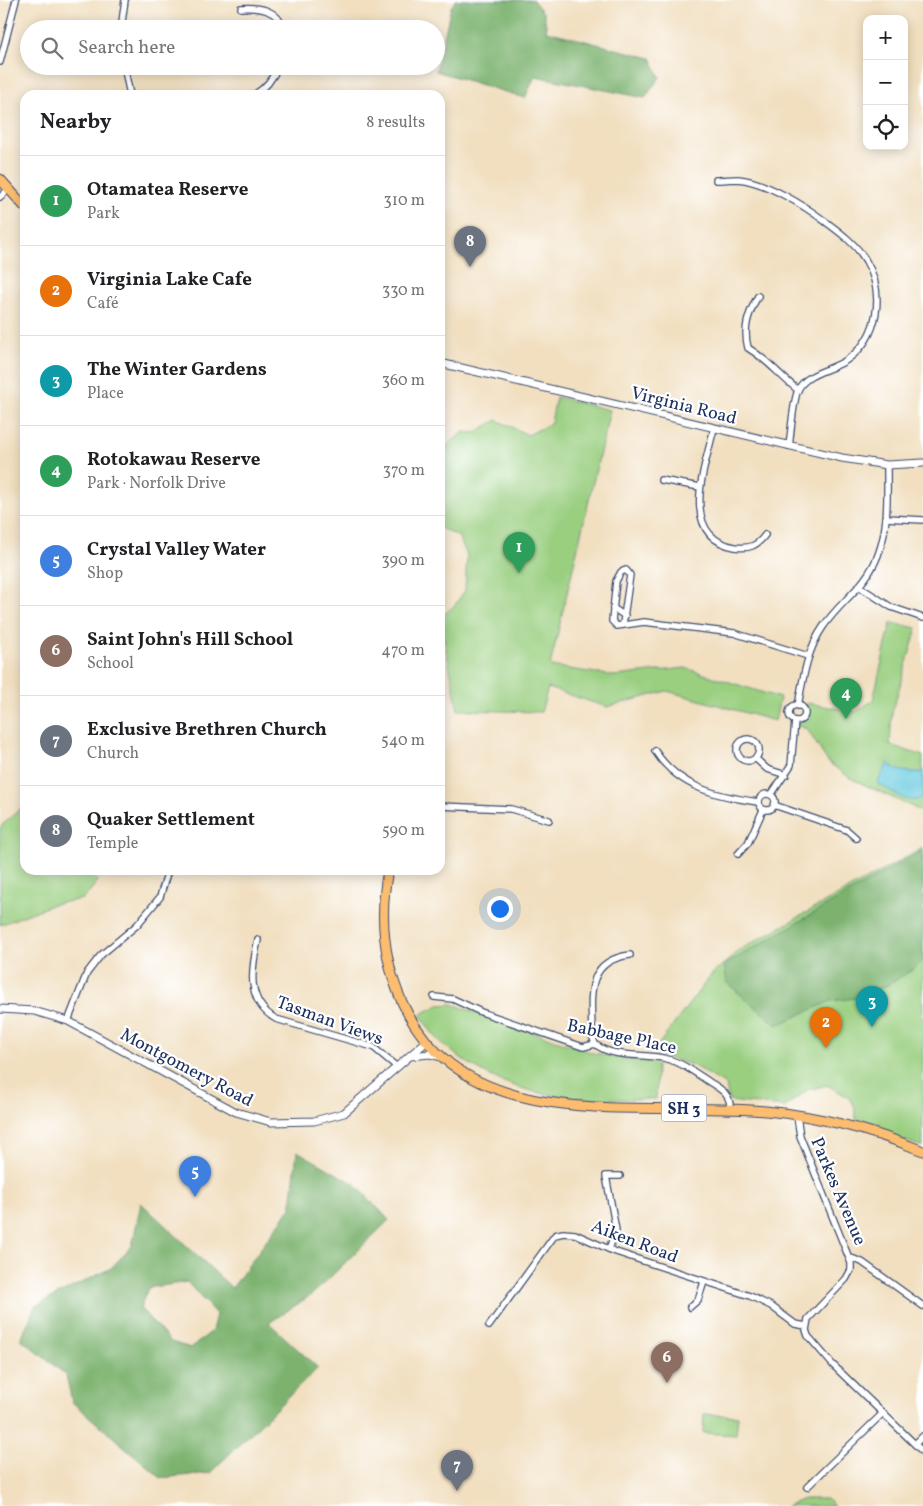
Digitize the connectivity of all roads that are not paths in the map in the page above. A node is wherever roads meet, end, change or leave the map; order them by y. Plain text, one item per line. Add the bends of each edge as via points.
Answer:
1 (16, 0) edge
2 (124, 0) edge
3 (242, 8) dead end
4 (122, 20) edge
5 (278, 20) edge
6 (0, 62) edge
7 (126, 75) edge
8 (273, 75) edge
9 (129, 90) edge
10 (261, 90) edge
11 (0, 179) edge
12 (716, 180) dead end
13 (9, 189) junction
14 (0, 197) edge
15 (20, 201) edge
16 (758, 296) dead end
17 (445, 364) edge
18 (798, 390) junction
19 (714, 428) junction
20 (789, 446) junction
21 (923, 463) edge
22 (887, 464) junction
23 (661, 480) dead end
24 (700, 487) junction
25 (886, 518) junction
26 (923, 520) edge
27 (765, 535) dead end
28 (860, 587) junction
29 (613, 608) junction
30 (625, 616) junction
31 (923, 618) edge
32 (624, 624) junction
33 (808, 656) junction
34 (798, 706) junction
35 (795, 721) junction
36 (655, 751) dead end
37 (755, 758) dead end
38 (786, 775) junction
39 (771, 795) junction
40 (758, 802) junction
41 (774, 805) junction
42 (445, 806) edge
43 (763, 810) junction
44 (549, 820) dead end
45 (856, 838) dead end
46 (738, 854) dead end
47 (167, 875) edge
48 (387, 875) edge
49 (258, 940) dead end
50 (630, 955) dead end
51 (434, 997) dead end
52 (0, 1009) edge
53 (68, 1021) junction
54 (427, 1041) junction
55 (595, 1044) junction
56 (408, 1057) junction
57 (444, 1058) junction
58 (397, 1067) junction
59 (730, 1109) junction
60 (796, 1116) junction
61 (923, 1151) edge
62 (620, 1176) dead end
63 (609, 1249) junction
64 (851, 1258) junction
65 (704, 1282) junction
66 (923, 1306) edge
67 (690, 1307) dead end
68 (489, 1326) dead end
69 (806, 1326) junction
70 (883, 1413) junction
71 (923, 1436) edge
72 (915, 1444) junction
73 (923, 1452) edge
74 (807, 1487) dead end

1 - 6 street
2 - 4 street
3 - 5 street via 267,10
7 - 9 street
8 - 10 street
11 - 13 highway
12 - 18 street via 740,179 780,192 814,213 846,236 866,260 876,282 876,318 868,339 851,358 807,380
13 - 14 street
13 - 15 highway
16 - 18 street via 750,310 744,334 748,348 767,359 777,373
17 - 19 street, Virginia Road
18 - 20 street
19 - 20 street, Virginia Road
19 - 24 street
20 - 22 street, Virginia Road
21 - 22 street, Virginia Road
22 - 25 street
23 - 24 street
24 - 27 street via 700,513 706,528 718,540 729,546 750,547 759,544
25 - 26 street
25 - 28 street via 878,556
28 - 31 street via 890,607
28 - 33 street via 823,626
29 - 30 street
29 - 30 street via 616,581 620,572 626,570 630,575 630,585
29 - 32 street via 612,621 617,626
30 - 32 street
32 - 33 street via 644,622 734,633
33 - 34 street
34 - 35 street via 789,711
34 - 35 street via 804,716
35 - 38 street via 792,759
36 - 40 street via 667,768 697,788
37 - 38 street via 762,767
38 - 39 street
39 - 40 street via 764,794
39 - 41 street
40 - 43 street
41 - 43 street via 770,810
41 - 45 street via 847,830
42 - 44 street via 511,809
43 - 46 street via 748,843
47 - 53 street via 160,897 137,925 87,972
48 - 54 highway, SH 3 via 382,918 386,952 406,1010
49 - 58 street, Tasman Views via 253,959 254,992 256,1001 266,1014 276,1020 373,1047
50 - 55 street via 603,964 594,979 592,1035
51 - 55 street, Babbage Place via 453,999 583,1047
52 - 53 street, Montgomery Road via 34,1011
53 - 58 street, Montgomery Road via 236,1112 270,1122 314,1121 344,1113
54 - 56 street, Montgomery Road
54 - 57 highway, SH 3
55 - 59 street, Babbage Place via 610,1051 676,1061 723,1090 729,1099
56 - 57 street via 430,1054
56 - 58 street, Montgomery Road
57 - 59 highway, SH 3 via 485,1084 533,1101 572,1106
59 - 60 highway, SH 3
60 - 61 highway, SH 3 via 868,1133
60 - 64 street, Parkes Avenue via 800,1136
62 - 63 street via 606,1176 616,1230
63 - 65 street, Aiken Road
63 - 68 street, Aiken Road via 576,1234 555,1235
64 - 66 street via 862,1262
64 - 69 street, Parkes Avenue via 849,1274 810,1315
65 - 67 street via 698,1300
65 - 69 street, Aiken Road via 761,1300 790,1321
69 - 70 street via 815,1347
70 - 72 street
70 - 74 street
71 - 72 street
72 - 73 street

